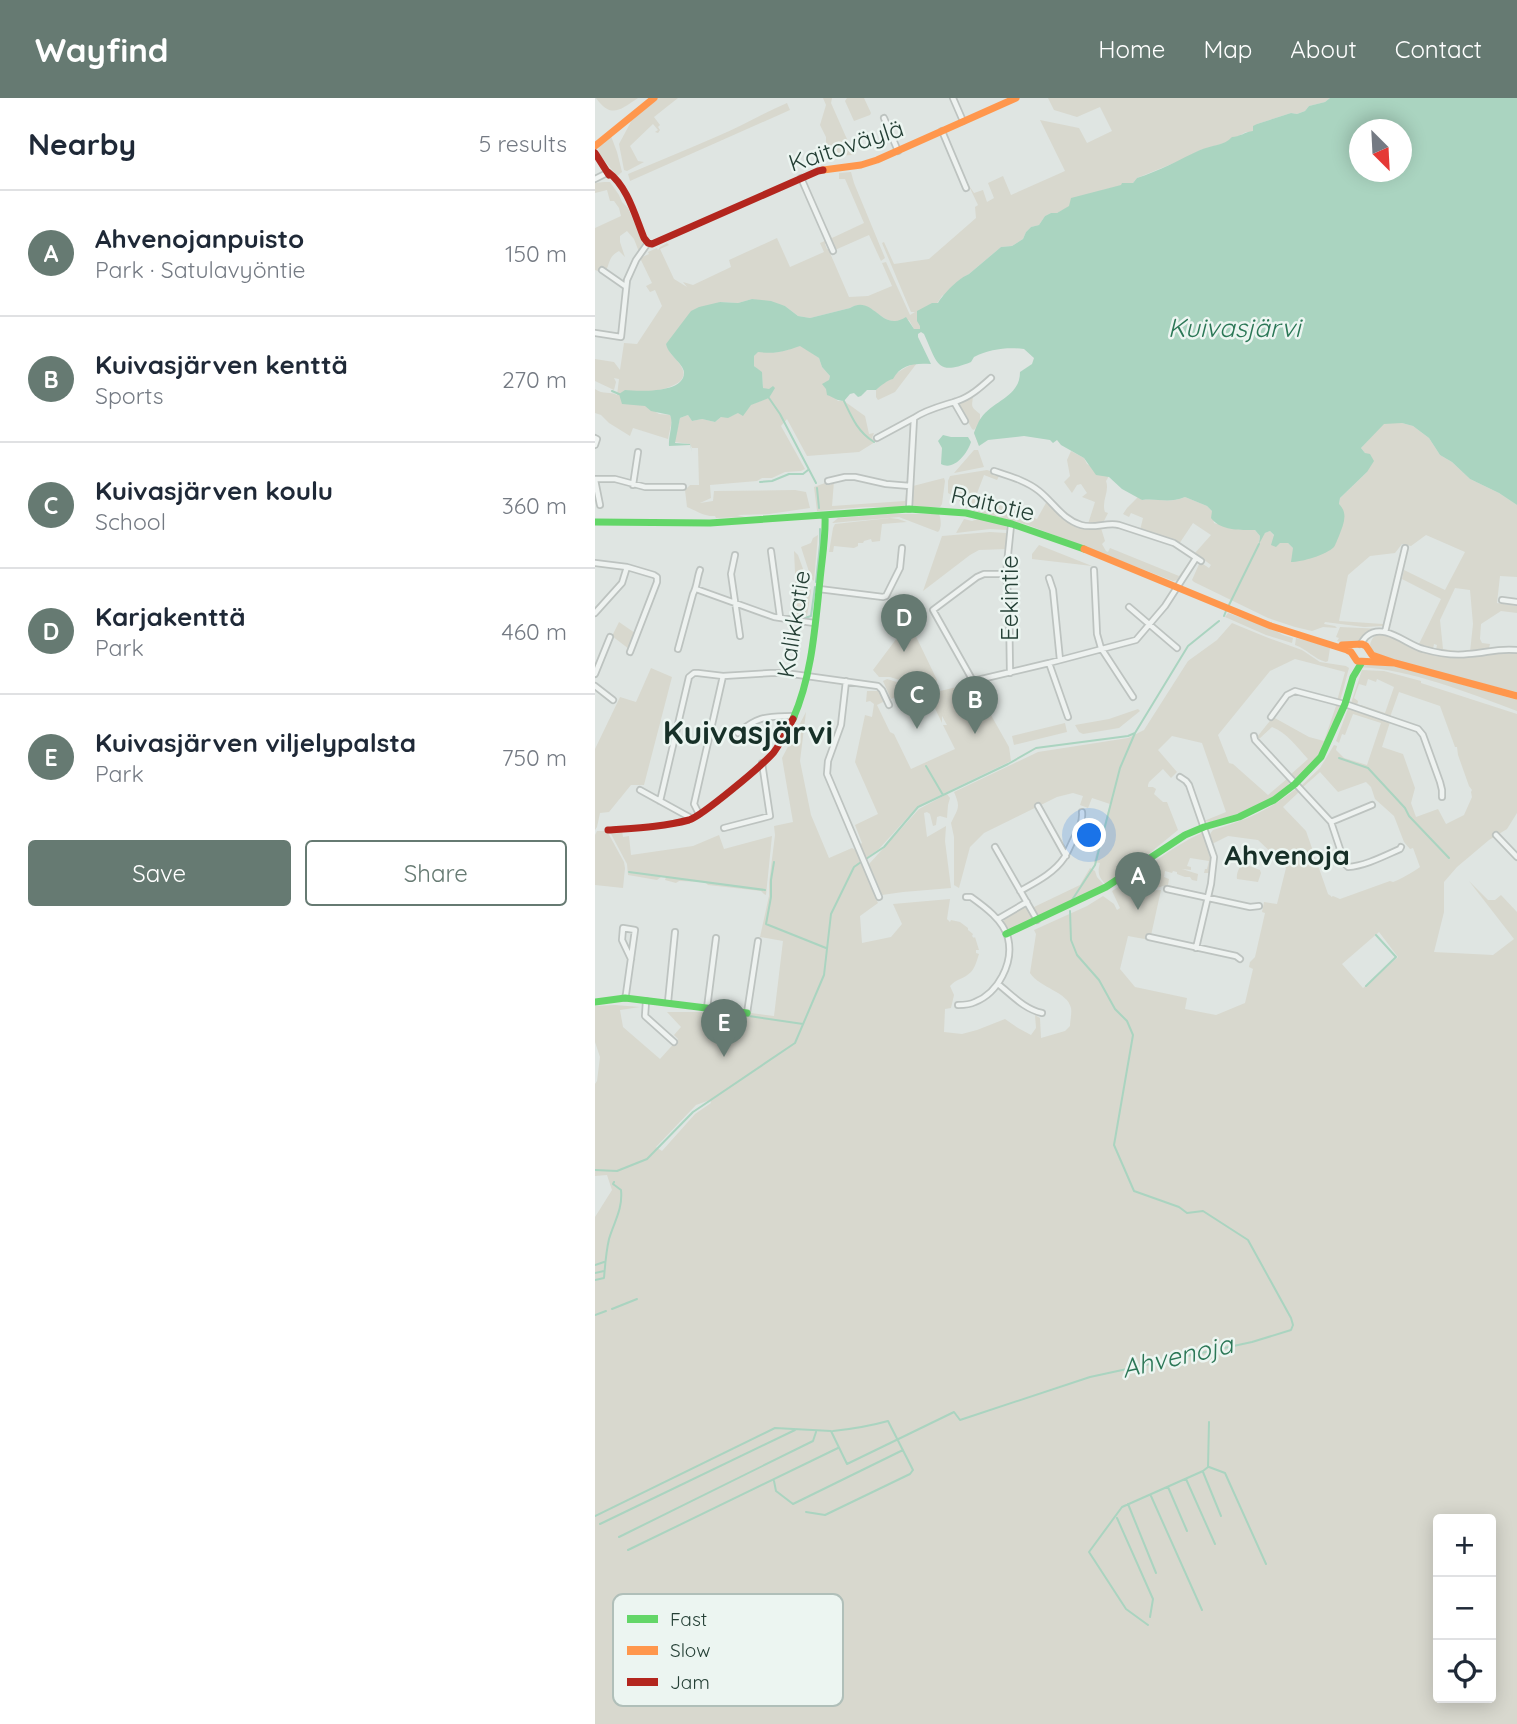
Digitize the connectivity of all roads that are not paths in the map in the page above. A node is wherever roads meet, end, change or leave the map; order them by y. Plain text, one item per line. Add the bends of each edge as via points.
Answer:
1 (648, 98) edge
2 (654, 98) edge
3 (953, 98) edge
4 (1016, 98) edge
5 (884, 118) dead end
6 (963, 121) junction
7 (942, 131) junction
8 (595, 143) edge
9 (898, 150) junction
10 (595, 153) edge
11 (598, 162) edge
12 (608, 172) junction
13 (800, 178) junction
14 (595, 179) edge
15 (966, 188) dead end
16 (648, 243) junction
17 (833, 251) dead end
18 (602, 270) dead end
19 (625, 286) junction
20 (595, 333) edge
21 (991, 378) dead end
22 (954, 402) junction
23 (914, 418) junction
24 (965, 421) dead end
25 (877, 439) dead end
26 (638, 452) dead end
27 (994, 471) dead end
28 (595, 480) edge
29 (828, 481) dead end
30 (633, 485) junction
31 (683, 486) dead end
32 (910, 486) junction
33 (600, 505) dead end
34 (909, 509) junction
35 (825, 515) junction
36 (595, 520) edge
37 (1011, 524) junction
38 (902, 548) dead end
39 (1405, 548) dead end
40 (771, 551) dead end
41 (736, 555) dead end
42 (595, 563) edge
43 (627, 567) junction
44 (700, 569) dead end
45 (1094, 570) dead end
46 (1006, 574) junction
47 (1049, 578) dead end
48 (1178, 588) junction
49 (696, 589) junction
50 (819, 589) junction
51 (1502, 600) dead end
52 (1517, 602) edge
53 (736, 604) junction
54 (1129, 607) dead end
55 (595, 613) edge
56 (780, 617) junction
57 (814, 623) junction
58 (1150, 625) junction
59 (1385, 632) junction
60 (610, 636) dead end
61 (740, 636) dead end
62 (1327, 643) junction
63 (1364, 647) junction
64 (1101, 648) junction
65 (1177, 648) dead end
66 (678, 649) dead end
67 (1517, 650) edge
68 (631, 652) dead end
69 (1353, 655) junction
70 (1059, 660) junction
71 (1363, 661) junction
72 (1049, 663) junction
73 (1395, 663) junction
74 (1010, 673) junction
75 (595, 674) edge
76 (723, 676) junction
77 (807, 676) junction
78 (1353, 677) junction
79 (846, 681) junction
80 (595, 686) edge
81 (1517, 696) edge
82 (1133, 697) dead end
83 (613, 700) dead end
84 (1345, 704) junction
85 (889, 705) dead end
86 (794, 716) junction
87 (1271, 716) dead end
88 (1068, 717) dead end
89 (738, 733) dead end
90 (1254, 736) dead end
91 (762, 762) junction
92 (1181, 777) dead end
93 (1295, 784) junction
94 (640, 790) dead end
95 (1442, 797) dead end
96 (660, 801) junction
97 (1372, 805) dead end
98 (1038, 806) dead end
99 (1082, 812) dead end
100 (696, 816) junction
101 (1331, 822) junction
102 (1205, 827) junction
103 (725, 828) dead end
104 (608, 830) dead end
105 (1496, 835) dead end
106 (995, 847) dead end
107 (1401, 847) dead end
108 (1066, 856) junction
109 (1517, 857) edge
110 (1167, 889) dead end
111 (1020, 891) junction
112 (879, 897) dead end
113 (966, 897) dead end
114 (1208, 897) junction
115 (1027, 902) junction
116 (1259, 906) dead end
117 (998, 919) junction
118 (1037, 920) junction
119 (675, 933) dead end
120 (1006, 934) junction
121 (1149, 937) dead end
122 (716, 938) dead end
123 (758, 942) dead end
124 (1196, 948) junction
125 (631, 959) junction
126 (1240, 959) dead end
127 (998, 984) junction
128 (625, 998) junction
129 (646, 1000) junction
130 (595, 1002) edge
131 (668, 1002) junction
132 (958, 1005) dead end
133 (707, 1007) junction
134 (747, 1013) joint
135 (1042, 1013) dead end
136 (674, 1042) dead end

1 - 8 street
2 - 8 street
3 - 6 street
4 - 6 street, Kaitoväylä
5 - 9 street
6 - 7 street, Kaitoväylä
7 - 9 street, Kaitoväylä
7 - 15 street
9 - 13 street, Kaitoväylä via 861,165 829,168
10 - 11 street
11 - 12 street
12 - 14 street
12 - 16 street via 616,178
13 - 16 street, Kaitoväylä
13 - 17 street
16 - 19 street
18 - 19 street
19 - 20 street via 621,337
21 - 22 street
22 - 23 street
22 - 24 street
23 - 25 street
23 - 32 street
26 - 30 street
27 - 48 street via 1032,485 1076,523 1119,525 1174,543 1199,559
28 - 30 street via 615,479
28 - 33 street
29 - 32 street via 855,477
30 - 31 street
32 - 34 street
34 - 35 street, Raitotie
34 - 37 street, Raitotie via 965,513
35 - 36 street, Raitotie via 710,523
35 - 50 street, Kalikkatie
37 - 46 street, Eekintie
37 - 48 street, Raitotie
38 - 50 street via 900,568 886,596
39 - 59 street
40 - 56 street
41 - 53 street via 731,574
42 - 43 street
43 - 55 street via 622,583
43 - 68 street via 657,578
44 - 49 street
45 - 64 street
46 - 74 street, Eekintie
46 - 74 street via 977,577 933,610 973,681
47 - 70 street
48 - 58 street
48 - 62 street, Raitotie
49 - 53 street
49 - 66 street
50 - 57 street, Kalikkatie
51 - 52 street
53 - 56 street
53 - 61 street
54 - 58 street
56 - 57 street
57 - 77 street, Kalikkatie
58 - 64 street via 1136,640
58 - 65 street
59 - 63 street via 1375,633
59 - 67 street via 1434,652
60 - 75 street
62 - 63 street, Raitotie
62 - 69 street, Raitotie
63 - 69 street via 1354,648
63 - 71 street via 1369,657
63 - 73 street, Raitotie
64 - 70 street
64 - 82 street
69 - 71 street
69 - 78 street
70 - 72 street
71 - 73 street, Raitotie
71 - 78 street
72 - 74 street
72 - 88 street
73 - 81 street, Raitotie
76 - 77 street
76 - 96 street via 694,673 689,677
76 - 100 street via 694,804
77 - 79 street
77 - 86 street, Kalikkatie
78 - 84 street
79 - 85 street via 879,686
79 - 112 street via 841,724 827,774
80 - 83 street
84 - 87 street via 1295,691
84 - 93 street via 1321,757
84 - 95 street via 1418,730
86 - 89 street via 758,719
86 - 91 street, Kalikkatie via 778,747
90 - 93 street
91 - 100 street, Kalikkatie
91 - 103 street via 770,816
92 - 102 street via 1189,785
93 - 101 street
93 - 102 street via 1257,809
94 - 96 street
96 - 100 street
97 - 101 street
98 - 108 street
99 - 108 street
100 - 104 street, Kalikkatie via 657,827
101 - 107 street via 1348,867
102 - 114 street via 1214,857
102 - 118 street via 1185,835 1106,887
105 - 109 street
106 - 111 street
108 - 111 street via 1051,873
110 - 114 street
111 - 115 street
113 - 117 street
114 - 116 street
114 - 124 street
115 - 117 street
115 - 118 street
117 - 120 street
118 - 120 street
119 - 131 street
120 - 127 street via 1008,957
121 - 124 street
122 - 133 street
123 - 134 street
124 - 126 street
125 - 125 street via 635,930 623,928 622,940
125 - 128 street
127 - 132 street via 979,1000
127 - 135 street
128 - 129 street
128 - 130 street
129 - 131 street
129 - 136 street via 647,1020
131 - 133 street
133 - 134 street

